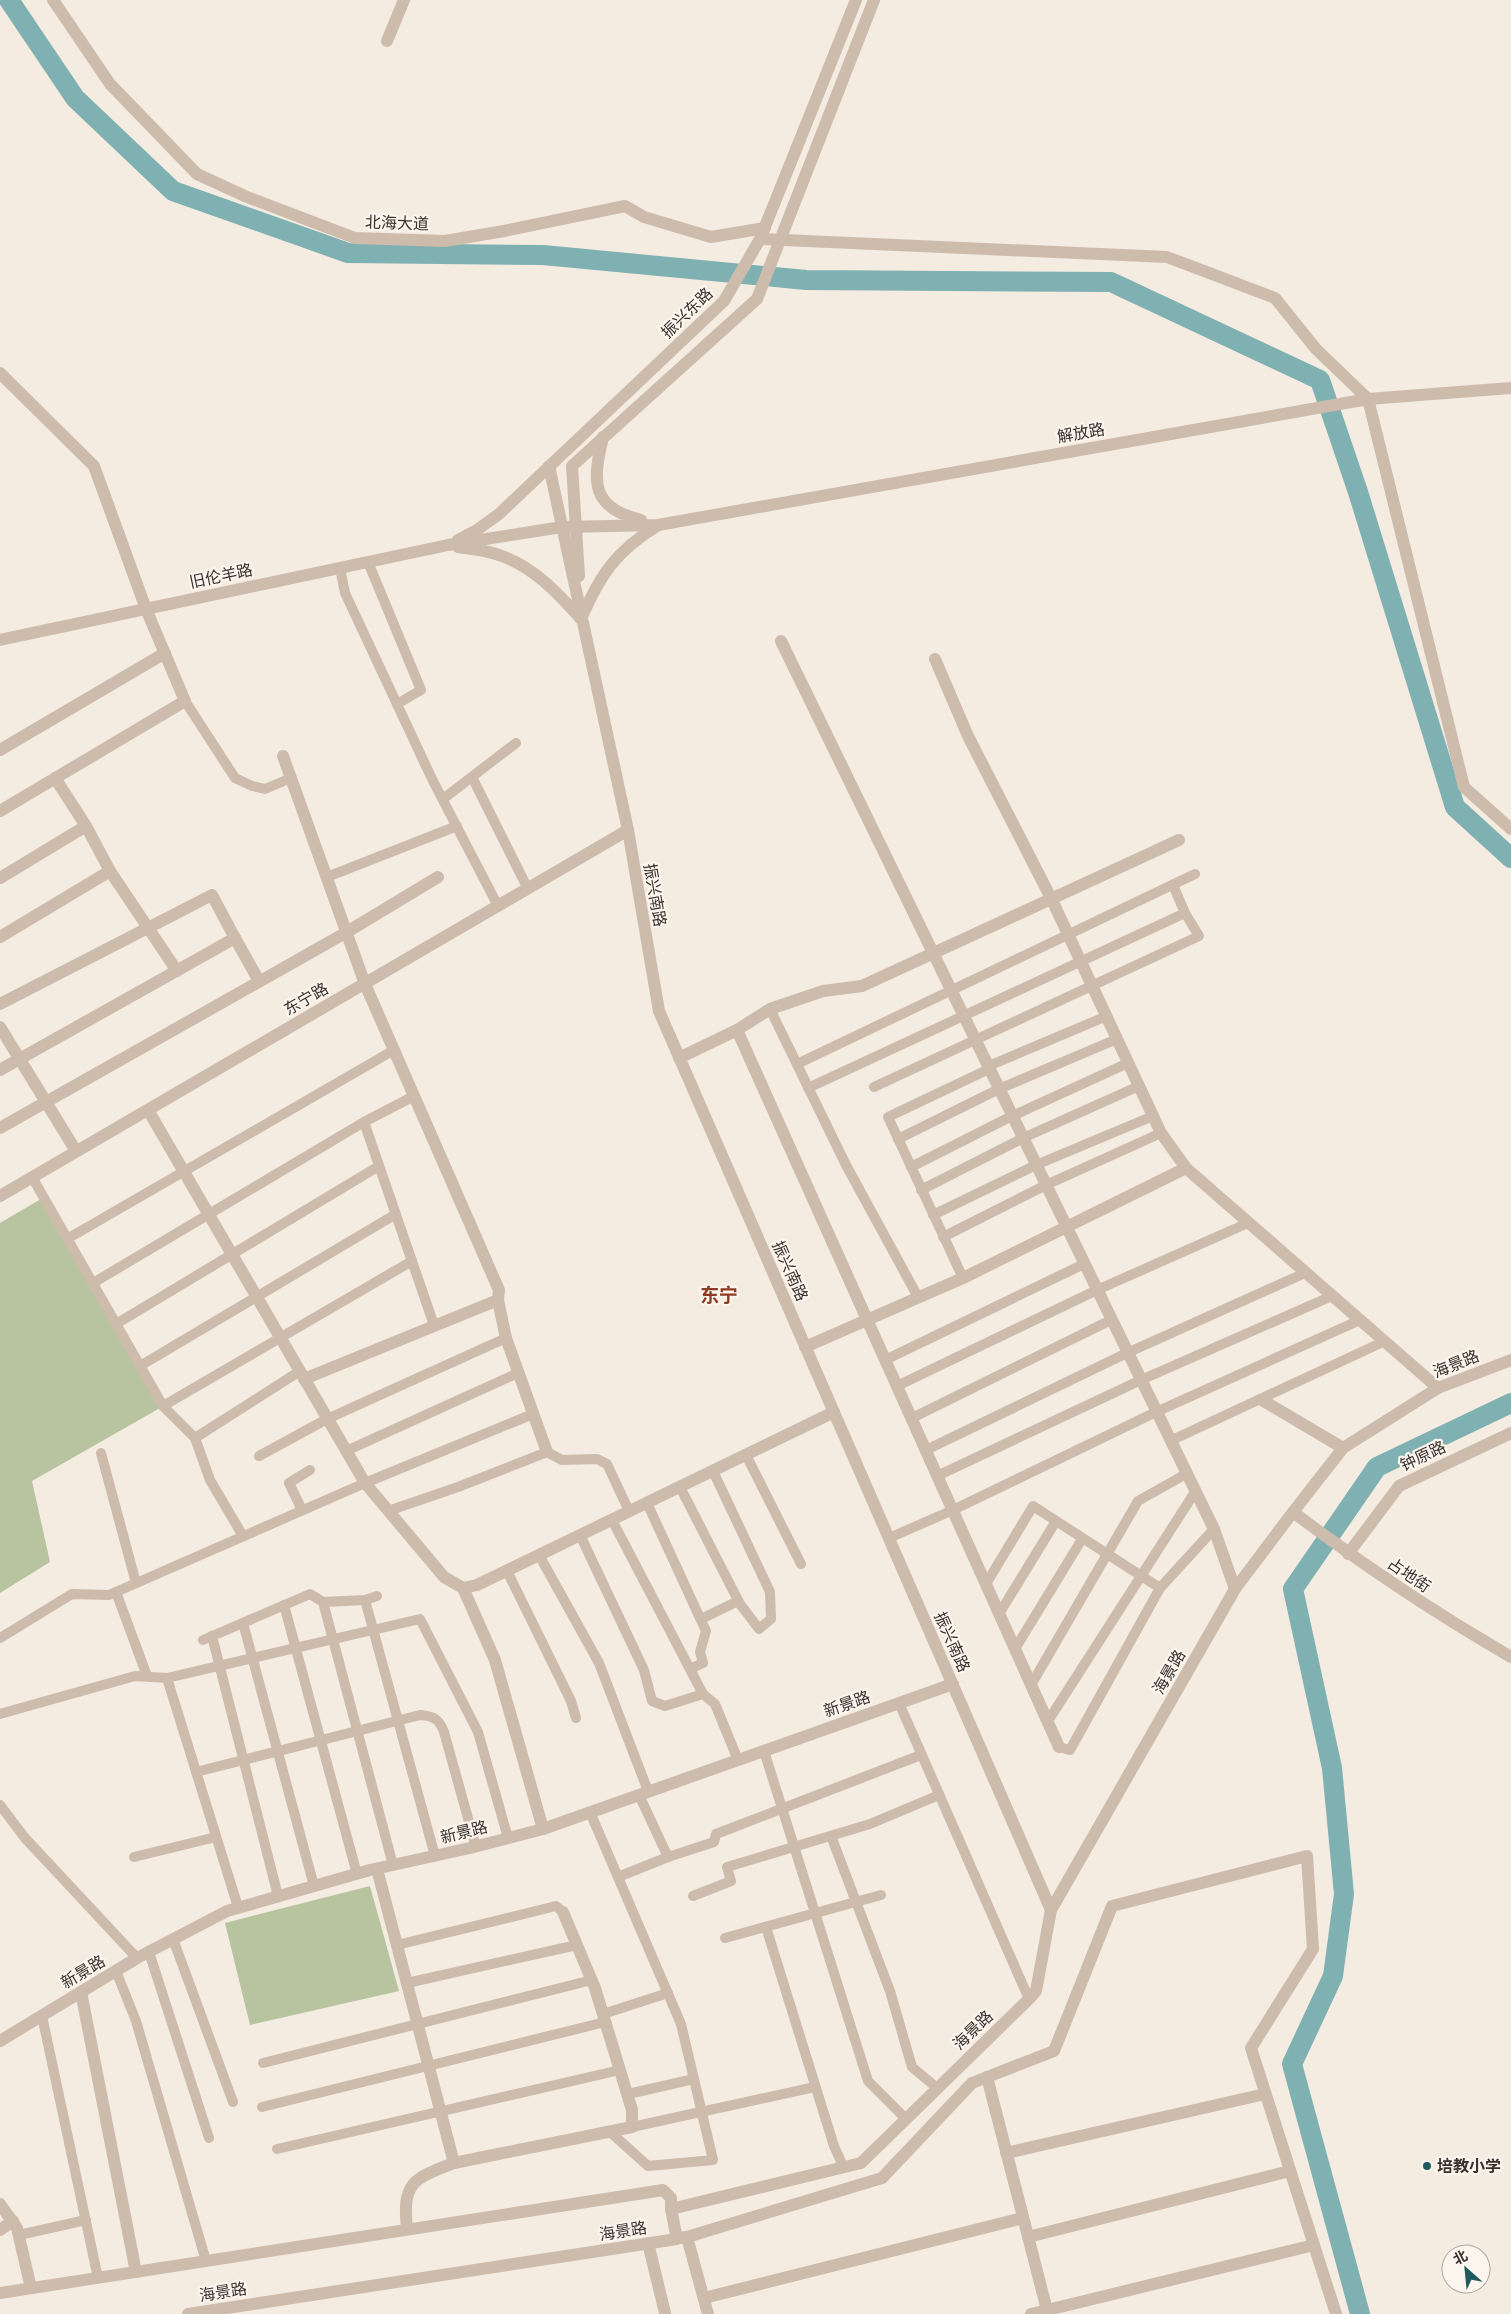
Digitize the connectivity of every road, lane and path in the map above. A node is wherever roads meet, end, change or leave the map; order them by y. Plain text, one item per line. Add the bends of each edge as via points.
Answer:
1 (53, 0) edge
2 (404, 0) edge
3 (856, 0) edge
4 (874, 0) edge
5 (387, 41) dead end
6 (762, 234) junction
7 (779, 240) junction
8 (0, 372) edge
9 (1511, 388) edge
10 (1368, 399) junction
11 (603, 437) junction
12 (548, 466) junction
13 (658, 525) junction
14 (562, 527) junction
15 (576, 527) junction
16 (448, 545) junction
17 (368, 562) junction
18 (340, 568) junction
19 (146, 609) junction
20 (581, 619) junction
21 (0, 640) edge
22 (781, 642) dead end
23 (165, 653) junction
24 (935, 659) dead end
25 (185, 701) junction
26 (397, 704) junction
27 (516, 743) dead end
28 (0, 750) edge
29 (283, 756) dead end
30 (472, 777) junction
31 (56, 778) junction
32 (291, 778) junction
33 (443, 799) junction
34 (0, 811) edge
35 (86, 826) junction
36 (457, 826) junction
37 (1511, 829) edge
38 (628, 830) junction
39 (1179, 840) dead end
40 (110, 871) junction
41 (1194, 874) dead end
42 (327, 877) junction
43 (438, 877) dead end
44 (0, 878) edge
45 (1173, 885) junction
46 (528, 889) junction
47 (1052, 900) junction
48 (498, 906) junction
49 (1185, 913) junction
50 (149, 929) junction
51 (346, 932) junction
52 (1069, 935) junction
53 (0, 937) edge
54 (235, 938) junction
55 (933, 953) junction
56 (1081, 961) junction
57 (177, 971) junction
58 (259, 981) junction
59 (365, 984) junction
60 (1093, 987) junction
61 (950, 990) junction
62 (0, 1004) edge
63 (770, 1009) junction
64 (963, 1015) junction
65 (1106, 1016) junction
66 (0, 1027) edge
67 (737, 1030) junction
68 (1117, 1039) junction
69 (975, 1040) junction
70 (394, 1050) junction
71 (679, 1058) junction
72 (20, 1059) junction
73 (1128, 1063) junction
74 (797, 1064) junction
75 (989, 1069) junction
76 (0, 1070) edge
77 (1139, 1086) junction
78 (874, 1087) dead end
79 (808, 1088) junction
80 (999, 1089) junction
81 (414, 1096) junction
82 (46, 1102) junction
83 (148, 1110) junction
84 (1012, 1116) junction
85 (1153, 1116) junction
86 (364, 1122) junction
87 (0, 1128) edge
88 (1161, 1133) junction
89 (1023, 1138) junction
90 (898, 1139) junction
91 (76, 1152) junction
92 (1036, 1165) junction
93 (379, 1166) junction
94 (911, 1167) junction
95 (1186, 1168) junction
96 (184, 1172) junction
97 (32, 1177) junction
98 (1046, 1185) junction
99 (921, 1190) junction
100 (0, 1196) edge
101 (209, 1214) junction
102 (396, 1214) junction
103 (933, 1215) junction
104 (1248, 1223) junction
105 (1066, 1228) junction
106 (943, 1237) junction
107 (67, 1239) junction
108 (232, 1254) junction
109 (412, 1262) junction
110 (1084, 1264) junction
111 (1305, 1273) junction
112 (962, 1278) junction
113 (93, 1283) junction
114 (1097, 1290) junction
115 (1332, 1296) junction
116 (257, 1297) junction
117 (918, 1297) junction
118 (498, 1300) junction
119 (867, 1320) junction
120 (1111, 1320) junction
121 (1360, 1320) junction
122 (116, 1324) junction
123 (434, 1326) junction
124 (281, 1338) junction
125 (506, 1338) junction
126 (1385, 1341) junction
127 (805, 1347) junction
128 (1128, 1353) junction
129 (885, 1360) junction
130 (1511, 1360) edge
131 (140, 1366) junction
132 (518, 1373) junction
133 (302, 1375) junction
134 (1140, 1380) junction
135 (897, 1386) junction
136 (1438, 1388) junction
137 (1262, 1400) junction
138 (163, 1406) junction
139 (834, 1412) junction
140 (1156, 1412) junction
141 (533, 1414) junction
142 (912, 1418) junction
143 (327, 1419) junction
144 (1511, 1433) edge
145 (195, 1438) junction
146 (1170, 1441) junction
147 (1343, 1448) junction
148 (926, 1450) junction
149 (346, 1451) junction
150 (547, 1452) junction
151 (101, 1453) dead end
152 (746, 1455) junction
153 (259, 1456) dead end
154 (310, 1470) dead end
155 (713, 1471) junction
156 (1186, 1474) junction
157 (938, 1476) junction
158 (365, 1483) junction
159 (680, 1487) junction
160 (1195, 1492) junction
161 (647, 1503) junction
162 (302, 1510) junction
163 (388, 1510) junction
164 (953, 1510) junction
165 (629, 1512) junction
166 (1293, 1512) junction
167 (612, 1520) junction
168 (1056, 1521) junction
169 (1214, 1529) junction
170 (580, 1535) junction
171 (243, 1536) junction
172 (889, 1538) junction
173 (1082, 1539) junction
174 (1348, 1554) junction
175 (539, 1555) junction
176 (1107, 1555) junction
177 (801, 1564) dead end
178 (507, 1571) junction
179 (1141, 1576) junction
180 (136, 1583) junction
181 (986, 1584) junction
182 (463, 1588) junction
183 (1160, 1588) junction
184 (1235, 1588) junction
185 (116, 1592) junction
186 (377, 1596) dead end
187 (364, 1600) junction
188 (738, 1601) junction
189 (323, 1602) junction
190 (284, 1605) junction
191 (999, 1614) junction
192 (701, 1619) junction
193 (243, 1623) junction
194 (373, 1630) junction
195 (0, 1638) edge
196 (333, 1639) junction
197 (296, 1648) junction
198 (1015, 1649) junction
199 (1511, 1657) edge
200 (252, 1658) junction
201 (219, 1666) junction
202 (690, 1669) junction
203 (147, 1676) junction
204 (168, 1678) junction
205 (952, 1684) junction
206 (1032, 1686) junction
207 (703, 1694) junction
208 (899, 1703) junction
209 (0, 1714) edge
210 (576, 1718) dead end
211 (398, 1721) junction
212 (1048, 1721) junction
213 (358, 1731) junction
214 (321, 1740) junction
215 (1059, 1747) joint
216 (764, 1750) junction
217 (278, 1751) junction
218 (922, 1755) junction
219 (243, 1760) junction
220 (738, 1760) junction
221 (196, 1772) junction
222 (644, 1793) junction
223 (939, 1795) junction
224 (0, 1805) edge
225 (782, 1808) junction
226 (590, 1812) junction
227 (543, 1829) junction
228 (831, 1836) junction
229 (216, 1837) junction
230 (508, 1838) junction
231 (476, 1847) junction
232 (795, 1847) junction
233 (436, 1856) junction
234 (668, 1857) junction
235 (134, 1858) dead end
236 (394, 1866) junction
237 (377, 1869) junction
238 (357, 1874) junction
239 (618, 1877) junction
240 (314, 1886) junction
241 (881, 1895) dead end
242 (278, 1896) junction
243 (693, 1896) dead end
244 (856, 1902) junction
245 (238, 1908) junction
246 (1051, 1910) junction
247 (563, 1912) joint
248 (816, 1913) junction
249 (766, 1926) junction
250 (725, 1938) dead end
251 (173, 1939) junction
252 (397, 1945) junction
253 (577, 1945) junction
254 (149, 1952) junction
255 (137, 1958) junction
256 (116, 1971) junction
257 (592, 1980) junction
258 (407, 1983) junction
259 (81, 1992) junction
260 (668, 1993) junction
261 (1029, 1998) junction
262 (42, 2016) junction
263 (604, 2018) junction
264 (418, 2024) junction
265 (0, 2041) edge
266 (263, 2063) dead end
267 (429, 2066) junction
268 (620, 2070) junction
269 (986, 2077) junction
270 (694, 2079) junction
271 (815, 2087) junction
272 (937, 2088) junction
273 (628, 2094) junction
274 (1266, 2094) junction
275 (233, 2102) dead end
276 (262, 2107) dead end
277 (441, 2111) junction
278 (701, 2112) junction
279 (906, 2119) junction
280 (632, 2127) junction
281 (609, 2132) junction
282 (209, 2138) dead end
283 (277, 2149) dead end
284 (1006, 2153) junction
285 (454, 2163) junction
286 (844, 2168) junction
287 (1290, 2171) junction
288 (0, 2204) edge
289 (671, 2210) junction
290 (1023, 2218) junction
291 (86, 2220) junction
292 (13, 2221) junction
293 (407, 2229) junction
294 (0, 2230) edge
295 (19, 2235) junction
296 (1028, 2237) junction
297 (682, 2238) junction
298 (648, 2243) junction
299 (1314, 2245) junction
300 (206, 2261) junction
301 (136, 2272) junction
302 (98, 2278) junction
303 (31, 2288) junction
304 (0, 2293) edge
305 (704, 2298) junction
306 (215, 2312) edge
307 (1047, 2312) edge
308 (188, 2314) edge
309 (663, 2314) edge
310 (708, 2314) edge
311 (1031, 2314) edge
312 (1336, 2314) edge

1 - 6 street, 北海大道 via 110,84 197,174 247,197 355,238 445,241 625,206 644,217 711,237
2 - 5 street
3 - 6 street, 振兴东路
4 - 7 street
6 - 7 street, 北海大道
6 - 12 street, 振兴东路 via 724,301
7 - 10 street, 北海大道 via 1167,257 1275,298 1316,349
7 - 11 street via 757,299
8 - 19 street via 94,466
9 - 10 street, 解放路
10 - 13 street, 解放路
10 - 37 street via 1464,786
11 - 13 street via 596,480 602,497 620,515
11 - 15 street via 572,466
12 - 14 street
12 - 16 street, 振兴东路 via 499,514
13 - 15 street
13 - 20 street via 633,540 611,564
14 - 15 street
14 - 16 street
14 - 20 street
15 - 20 street
16 - 17 street, 旧伦羊路
16 - 20 street via 496,554 518,563 558,593
17 - 18 street, 旧伦羊路
17 - 26 lane via 422,690
18 - 19 street, 旧伦羊路
18 - 26 lane via 345,593
19 - 21 street, 旧伦羊路
19 - 23 street
20 - 38 street, 振兴南路
22 - 55 street
23 - 25 street
23 - 28 street
24 - 47 street via 968,736
25 - 31 street
25 - 32 lane via 235,778 265,789
26 - 33 lane
27 - 30 lane
29 - 32 street
30 - 33 lane
30 - 46 lane
31 - 34 street
31 - 35 street
32 - 42 street
33 - 36 lane
35 - 40 street
35 - 44 street
36 - 42 lane
36 - 48 lane
38 - 46 street, 东宁路
38 - 71 street, 振兴南路 via 659,1011
39 - 47 street
40 - 50 street
40 - 53 street
41 - 45 lane
42 - 51 street
43 - 51 street
45 - 49 lane
45 - 52 lane
46 - 48 street, 东宁路
47 - 52 street
47 - 55 street
48 - 59 street, 东宁路
49 - 56 lane
49 - 60 lane via 1199,936
50 - 54 street via 212,895
50 - 57 street
50 - 62 street
51 - 58 street
51 - 59 street
52 - 56 street
52 - 61 lane
54 - 57 street
54 - 58 street
55 - 61 street
55 - 63 street via 862,986 824,991
56 - 60 street
56 - 64 lane
57 - 72 street
58 - 82 street
59 - 70 street
59 - 83 street, 东宁路
60 - 65 street
60 - 69 lane
61 - 64 street
61 - 74 lane
63 - 67 street
63 - 74 lane
64 - 69 street
64 - 79 lane
65 - 68 street
65 - 75 lane via 991,1065
66 - 72 street
67 - 71 street
67 - 119 street
68 - 73 street
68 - 80 lane
69 - 75 street
69 - 78 lane
70 - 81 street
70 - 96 lane
71 - 127 street, 振兴南路
72 - 76 street
72 - 82 street
73 - 77 street
73 - 84 lane
74 - 79 lane
75 - 80 street
75 - 90 lane via 888,1117
77 - 85 street
77 - 89 lane
79 - 117 lane
80 - 84 street
80 - 90 lane
81 - 86 lane
81 - 118 street via 499,1290
82 - 87 street
82 - 91 street
83 - 91 street, 东宁路
83 - 96 street
84 - 89 street
84 - 94 lane
85 - 88 street
85 - 92 lane
86 - 93 lane
86 - 101 lane
88 - 95 street
88 - 98 lane
89 - 92 street
89 - 99 lane
90 - 94 lane
91 - 97 street, 东宁路
92 - 98 street
92 - 103 lane
93 - 102 lane
93 - 108 lane
94 - 99 lane
95 - 104 street
95 - 105 street
96 - 101 street
96 - 107 lane
97 - 100 street, 东宁路
97 - 107 lane
98 - 105 street
98 - 106 lane
99 - 103 lane
101 - 108 street
101 - 113 lane
102 - 109 lane
102 - 116 lane
103 - 106 lane
104 - 111 street
104 - 114 lane
105 - 110 street
105 - 112 street
106 - 112 lane
107 - 113 lane
108 - 116 street
108 - 122 lane
109 - 123 lane
109 - 124 lane
110 - 114 street
110 - 129 lane
111 - 115 street
111 - 128 lane
112 - 117 street
113 - 122 lane
114 - 120 street
114 - 135 lane
115 - 121 street
115 - 134 lane
116 - 124 street
116 - 131 lane
117 - 119 street
118 - 123 street
118 - 125 street
119 - 127 street
119 - 129 street
120 - 128 street
120 - 142 lane
121 - 126 street
121 - 140 lane
122 - 131 lane
123 - 133 street
124 - 133 street
124 - 138 lane
125 - 132 street
125 - 143 lane
126 - 136 street
126 - 137 lane
127 - 139 street, 振兴南路
128 - 134 street
128 - 148 lane
129 - 135 street
130 - 136 street, 海景路
131 - 138 lane
132 - 141 street
132 - 149 lane
133 - 143 street
133 - 145 lane
134 - 140 street
134 - 157 lane
135 - 142 street
136 - 147 street, 海景路
137 - 146 lane
137 - 147 street
138 - 145 lane
139 - 152 street
139 - 172 street, 振兴南路
140 - 146 street
140 - 164 lane
141 - 150 street
141 - 158 lane
142 - 148 street
143 - 149 street
143 - 153 lane
144 - 174 street, 钟原路 via 1399,1486
145 - 171 lane via 210,1480
146 - 156 street
147 - 166 street, 海景路
148 - 157 street
149 - 158 street
150 - 163 lane via 458,1488
150 - 165 lane via 562,1460 597,1459 607,1464
151 - 180 lane
152 - 155 street
152 - 177 lane
154 - 162 lane via 289,1483
155 - 159 street
155 - 188 lane via 770,1592 771,1619 759,1629
156 - 160 street
156 - 176 lane via 1138,1501
157 - 164 street
158 - 162 lane
158 - 163 street
159 - 161 street
159 - 188 lane
160 - 169 street
160 - 179 lane
161 - 165 street
161 - 192 lane
162 - 171 lane
163 - 182 street via 444,1577
164 - 172 lane
164 - 181 street
165 - 167 street
166 - 174 street, 占地街
166 - 184 street, 海景路
167 - 170 street
167 - 202 lane
168 - 173 lane
168 - 181 lane via 1033,1506
168 - 191 lane
169 - 183 lane
169 - 184 street
170 - 175 street
170 - 207 lane via 644,1670 652,1701 665,1706
171 - 180 lane
172 - 205 street, 振兴南路
173 - 176 lane
173 - 198 lane
174 - 199 street, 占地街 via 1436,1613
175 - 178 street
175 - 222 lane via 599,1663
176 - 179 lane
176 - 206 lane
178 - 182 street
178 - 210 lane via 571,1701
179 - 183 lane
179 - 212 lane
180 - 185 lane
181 - 191 street
182 - 227 street via 495,1660
183 - 215 lane via 1070,1750
184 - 246 street, 海景路
185 - 195 lane via 109,1595 72,1594
185 - 203 lane
186 - 187 lane
187 - 189 lane
187 - 194 lane
188 - 192 lane
189 - 190 lane via 310,1594
189 - 196 lane
190 - 193 lane
190 - 197 lane
191 - 198 street
192 - 202 lane via 706,1631 700,1652 703,1662
193 - 200 lane
193 - 201 lane via 208,1638
194 - 196 lane
194 - 211 lane
194 - 230 lane via 420,1619 478,1732
196 - 197 lane
196 - 213 lane
197 - 200 lane
197 - 214 lane
198 - 206 street
200 - 201 lane
200 - 217 lane
201 - 204 lane
201 - 219 lane
202 - 207 lane
203 - 204 lane
203 - 209 lane via 135,1676
204 - 221 lane
205 - 208 street, 新景路
205 - 246 street, 振兴南路
206 - 212 street
207 - 220 lane via 715,1704
208 - 216 street, 新景路
208 - 218 lane
211 - 213 lane
211 - 231 lane via 420,1715 440,1723
211 - 233 lane
212 - 215 street
213 - 214 lane
213 - 236 lane
214 - 217 lane
214 - 238 lane
216 - 220 street, 新景路
216 - 225 lane
217 - 219 lane
217 - 240 lane
218 - 223 lane
218 - 225 lane
219 - 221 lane
219 - 242 lane
220 - 222 street, 新景路
221 - 229 lane
222 - 226 street, 新景路
222 - 234 lane
223 - 228 lane via 870,1824
223 - 261 lane
224 - 255 lane via 25,1838
225 - 232 lane
225 - 234 lane via 716,1834 714,1842
226 - 227 street, 新景路
226 - 239 lane
227 - 230 street, 新景路
228 - 232 lane
228 - 244 lane
229 - 235 lane
229 - 245 lane
230 - 231 street, 新景路
231 - 233 street, 新景路
232 - 243 lane via 728,1867 731,1881
232 - 248 lane
233 - 236 street, 新景路
234 - 239 lane
236 - 237 street, 新景路
237 - 238 street, 新景路
237 - 252 street
238 - 240 street, 新景路
239 - 260 lane
240 - 242 street, 新景路
241 - 244 lane
242 - 245 street, 新景路
244 - 248 lane
244 - 272 lane via 890,1991 912,2067
245 - 251 street, 新景路
246 - 261 street, 海景路 via 1036,1990
247 - 252 lane via 556,1906
247 - 253 street
248 - 249 lane
248 - 279 lane via 868,2081
249 - 250 lane
249 - 271 lane
251 - 254 street, 新景路
251 - 275 lane
252 - 258 street
253 - 257 street
253 - 258 lane
254 - 255 street, 新景路
254 - 282 lane
255 - 256 street, 新景路
256 - 259 street, 新景路
256 - 300 lane via 136,2021
257 - 263 street
257 - 264 lane
258 - 264 street
259 - 262 street, 新景路
259 - 301 street
260 - 263 lane
260 - 270 lane via 681,2024
261 - 272 street, 海景路
262 - 265 street, 新景路
262 - 291 lane
263 - 267 lane
263 - 268 street
264 - 266 lane
264 - 267 street
267 - 276 lane
267 - 277 street
268 - 273 street
268 - 277 lane
269 - 274 street, 海景路 via 1054,2051 1112,1906 1307,1856 1312,1949 1251,2048
269 - 284 street
269 - 297 street, 海景路 via 972,2083 882,2178
270 - 273 lane
270 - 278 lane
271 - 278 lane
271 - 286 lane
272 - 279 street, 海景路
273 - 280 street
274 - 284 street
274 - 287 street
277 - 283 lane
277 - 285 street
278 - 280 lane
278 - 281 lane via 713,2160 648,2166
279 - 286 street, 海景路 via 861,2163
280 - 281 street
281 - 285 street
284 - 290 street
285 - 293 street via 430,2172 411,2185 404,2205
286 - 289 street, 海景路
287 - 296 street
287 - 299 street
288 - 292 street
289 - 293 street via 671,2198 662,2190
289 - 297 street
290 - 296 street
290 - 305 street
291 - 295 lane
291 - 302 lane
292 - 294 street
292 - 295 street
293 - 300 street
295 - 303 street
296 - 307 street
297 - 298 street, 海景路
297 - 305 street
298 - 306 street, 海景路
298 - 309 street
299 - 307 street
299 - 312 street
300 - 301 street
301 - 302 street
302 - 303 street
303 - 304 street
305 - 310 street
306 - 308 street, 海景路
307 - 311 street

